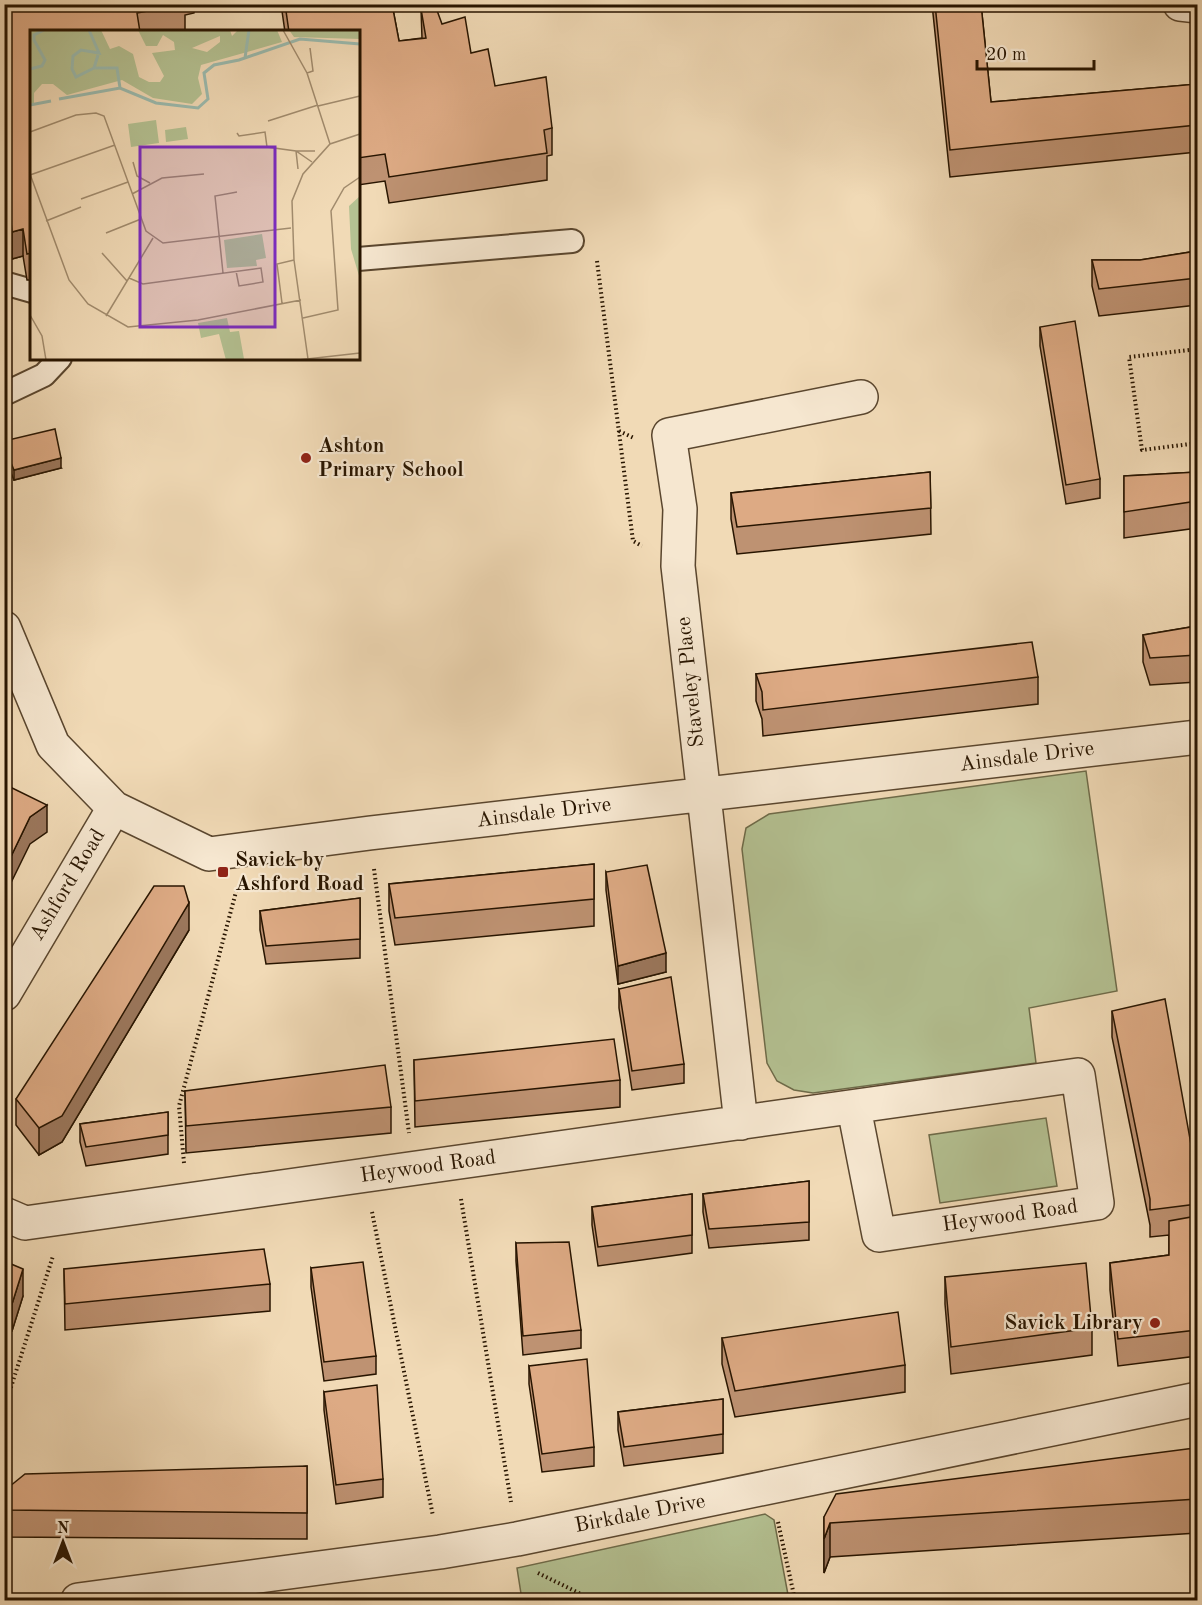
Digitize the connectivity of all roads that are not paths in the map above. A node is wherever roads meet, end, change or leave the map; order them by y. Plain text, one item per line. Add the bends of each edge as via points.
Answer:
1 (1180, 4) edge
2 (1197, 6) edge
3 (572, 241) road end
4 (360, 258) edge
5 (4, 283) edge
6 (30, 290) edge
7 (58, 360) edge
8 (4, 394) edge
9 (861, 397) dead end
10 (6, 634) edge
11 (1197, 737) edge
12 (704, 794) junction
13 (114, 808) junction
14 (4, 994) edge
15 (854, 1108) junction
16 (741, 1123) junction
17 (4, 1214) edge
18 (1197, 1399) edge
19 (78, 1600) edge

1 - 2 street
3 - 4 lane
5 - 6 lane
7 - 8 lane via 44,375
9 - 12 street, Staveley Place via 669,435 680,509 678,566
10 - 13 street, Ainsdale Drive via 53,745
11 - 12 street, Ainsdale Drive
12 - 13 street, Ainsdale Drive via 209,854
12 - 16 street, Staveley Place
13 - 14 street, Ashford Road
15 - 15 street, Heywood Road via 1078,1075 1097,1203 879,1235
15 - 16 street, Heywood Road
16 - 17 street, Heywood Road via 25,1223
18 - 19 street, Birkdale Drive via 517,1539

